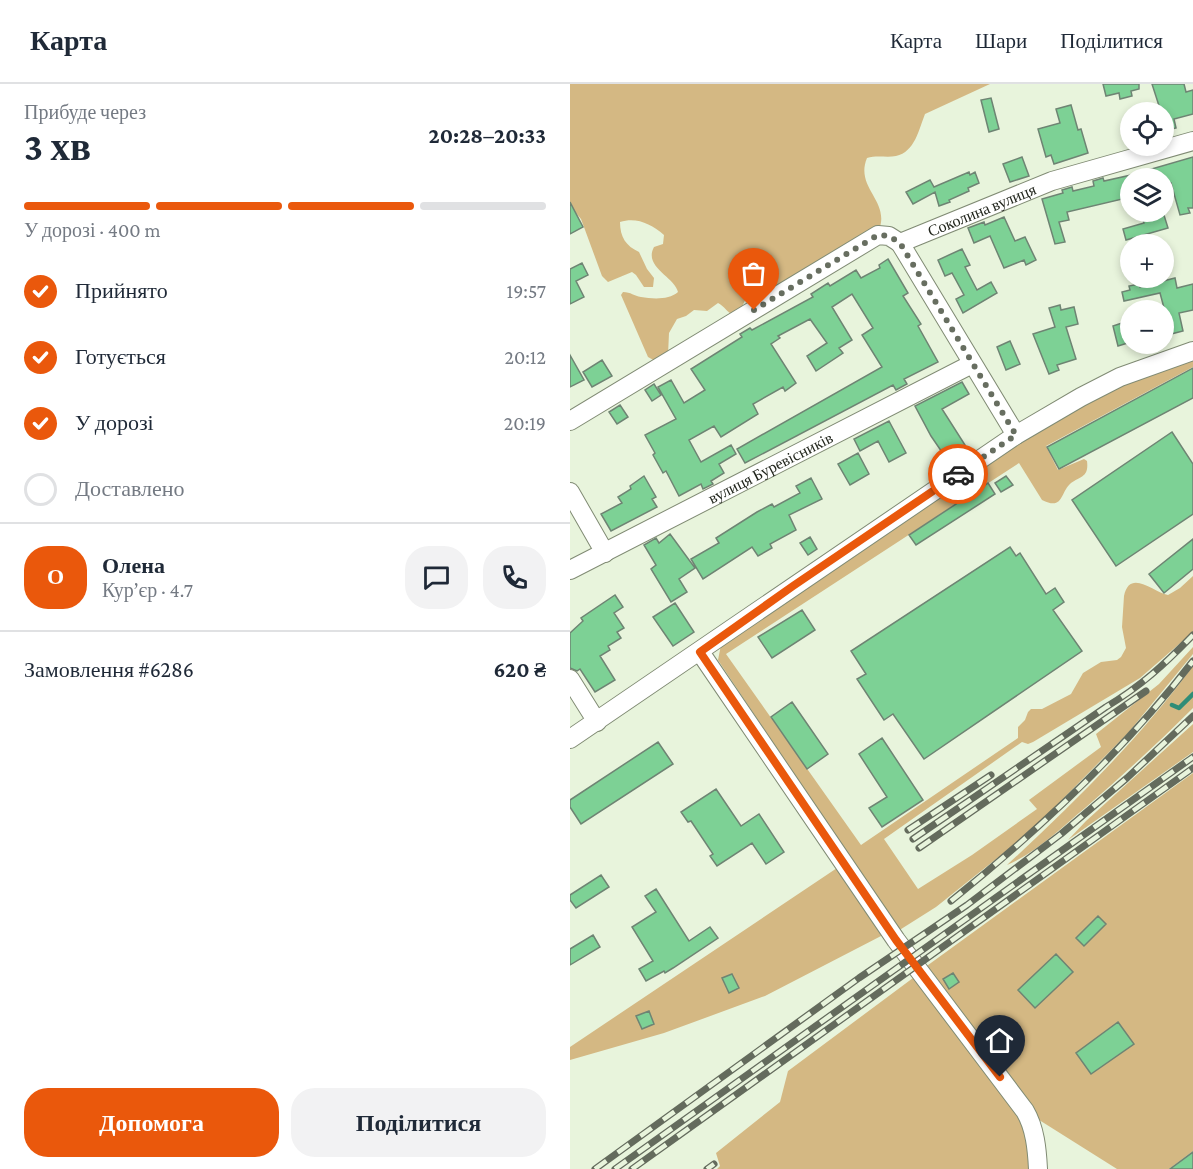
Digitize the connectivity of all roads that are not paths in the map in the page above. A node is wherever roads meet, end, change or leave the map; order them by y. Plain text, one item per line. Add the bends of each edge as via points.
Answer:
1 (1193, 141) edge
2 (900, 243) junction
3 (1193, 351) edge
4 (972, 364) junction
5 (570, 421) edge
6 (1016, 435) junction
7 (570, 492) edge
8 (605, 553) junction
9 (570, 570) edge
10 (700, 652) junction
11 (570, 679) edge
12 (597, 722) junction
13 (570, 739) edge
14 (1038, 1169) edge

1 - 2 street, Соколина вулиця via 1052,181
2 - 4 street
2 - 5 street via 878,235
3 - 6 street via 1120,377
4 - 6 street
4 - 8 street, вулиця Буревісників
6 - 10 street
7 - 8 street
8 - 9 street, вулиця Буревісників
10 - 12 street
10 - 14 street via 896,940 1025,1111 1035,1136
11 - 12 street
12 - 13 street

